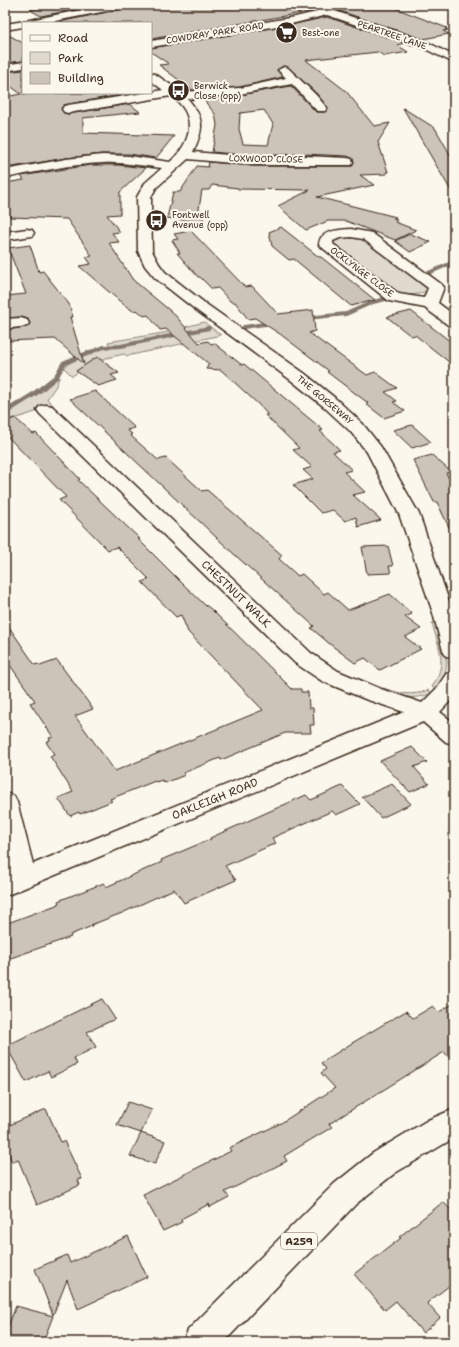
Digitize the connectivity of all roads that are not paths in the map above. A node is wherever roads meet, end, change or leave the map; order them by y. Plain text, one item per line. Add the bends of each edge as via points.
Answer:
1 (122, 5) edge
2 (306, 5) edge
3 (327, 12) junction
4 (34, 22) edge
5 (22, 24) edge
6 (5, 27) edge
7 (216, 33) junction
8 (230, 42) dead end
9 (152, 44) edge
10 (454, 60) edge
11 (22, 65) edge
12 (5, 68) edge
13 (283, 69) dead end
14 (152, 77) edge
15 (295, 80) junction
16 (177, 94) junction
17 (303, 102) dead end
18 (68, 109) dead end
19 (185, 155) junction
20 (347, 163) dead end
21 (172, 166) junction
22 (5, 174) edge
23 (27, 233) dead end
24 (5, 236) edge
25 (430, 304) junction
26 (454, 322) edge
27 (21, 323) dead end
28 (5, 324) edge
29 (46, 410) dead end
30 (454, 651) edge
31 (454, 679) edge
32 (426, 712) junction
33 (454, 736) edge
34 (5, 802) edge
35 (14, 882) edge
36 (454, 1123) edge
37 (200, 1342) edge

1 - 4 main road
2 - 3 main road, PEARTREE LANE
3 - 7 main road, COWDRAY PARK ROAD
3 - 10 main road, PEARTREE LANE via 424,45
5 - 6 main road
7 - 8 main road
7 - 9 main road, COWDRAY PARK ROAD
11 - 12 main road
13 - 15 main road
14 - 16 main road, THE GORSEWAY
15 - 16 main road via 240,91
15 - 17 main road via 318,105
16 - 18 main road
16 - 19 main road, THE GORSEWAY via 190,109 196,123 194,137
19 - 20 main road, LOXWOOD CLOSE via 253,161 304,160
19 - 21 main road, THE GORSEWAY
21 - 22 main road via 123,159 103,159
21 - 30 main road, THE GORSEWAY via 150,186 144,197 146,250 152,266 160,275 329,402 356,427 375,451 409,514
23 - 24 main road
25 - 25 main road, OCKLYNGE CLOSE via 436,287 367,236 351,233 338,234 326,239 326,244 394,298
25 - 26 main road, OCKLYNGE CLOSE
27 - 28 main road
29 - 32 main road, CHESTNUT WALK via 303,658 330,676
31 - 32 main road via 445,693
32 - 33 main road, CHESTNUT WALK
32 - 35 main road, OAKLEIGH ROAD
34 - 35 main road
36 - 37 main road, A259 via 384,1162 345,1194

